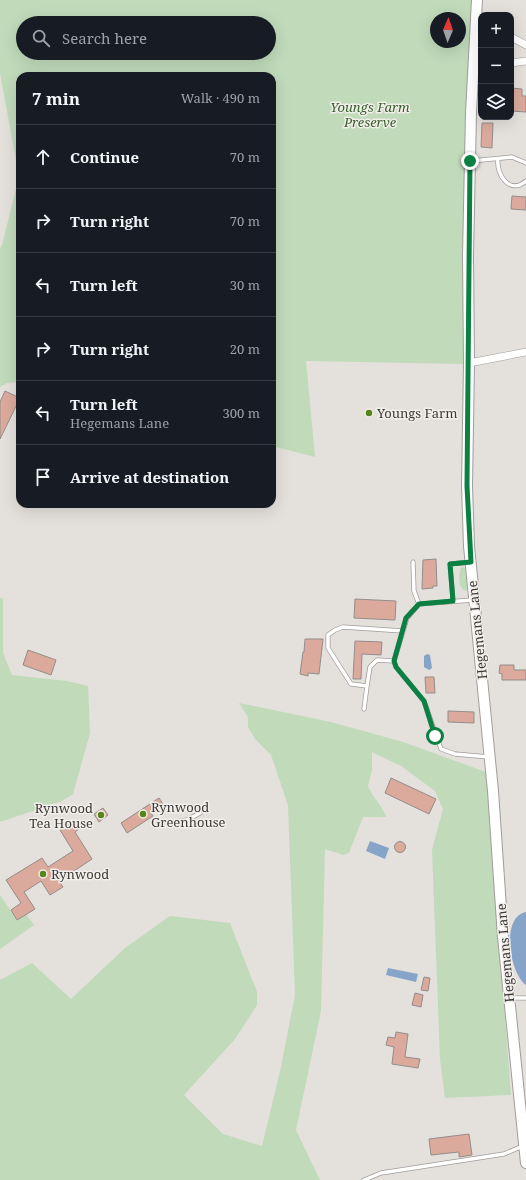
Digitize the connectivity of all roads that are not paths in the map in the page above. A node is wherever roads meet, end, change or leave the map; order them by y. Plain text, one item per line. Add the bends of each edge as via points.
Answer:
1 (477, 0) edge
2 (478, 20) edge
3 (514, 39) edge
4 (526, 45) edge
5 (526, 61) edge
6 (514, 63) edge
7 (477, 70) edge
8 (498, 159) junction
9 (470, 161) junction
10 (526, 163) edge
11 (526, 181) edge
12 (526, 352) edge
13 (469, 364) junction
14 (413, 562) dead end
15 (471, 562) junction
16 (474, 600) junction
17 (453, 601) junction
18 (419, 604) junction
19 (403, 631) junction
20 (394, 661) junction
21 (367, 686) junction
22 (364, 709) dead end
23 (490, 756) junction
24 (200, 813) dead end
25 (170, 823) dead end
26 (509, 998) junction
27 (526, 998) edge
28 (524, 1146) junction
29 (526, 1163) edge
30 (364, 1180) edge

1 - 2 street, Hegemans Lane
2 - 7 street, Hegemans Lane
3 - 4 street
5 - 6 street
7 - 9 street, Hegemans Lane
8 - 9 lane
8 - 10 lane via 512,157
8 - 11 lane via 498,170 506,183 519,186
9 - 13 street, Hegemans Lane
12 - 13 street
13 - 15 street, Hegemans Lane via 467,486
14 - 18 lane via 414,591
15 - 16 street, Hegemans Lane
15 - 17 lane via 450,564
16 - 17 lane
16 - 23 street, Hegemans Lane
17 - 18 lane
18 - 19 lane via 406,618
19 - 20 lane
19 - 21 lane via 343,627 328,635 328,648 351,684
20 - 21 lane via 377,660 370,667
20 - 23 lane via 424,701 441,749 455,754
21 - 22 lane
23 - 26 street, Hegemans Lane
24 - 25 lane via 187,820
26 - 27 lane
26 - 28 street, Hegemans Lane
28 - 29 street, Hegemans Lane
28 - 30 lane via 504,1154 381,1173

